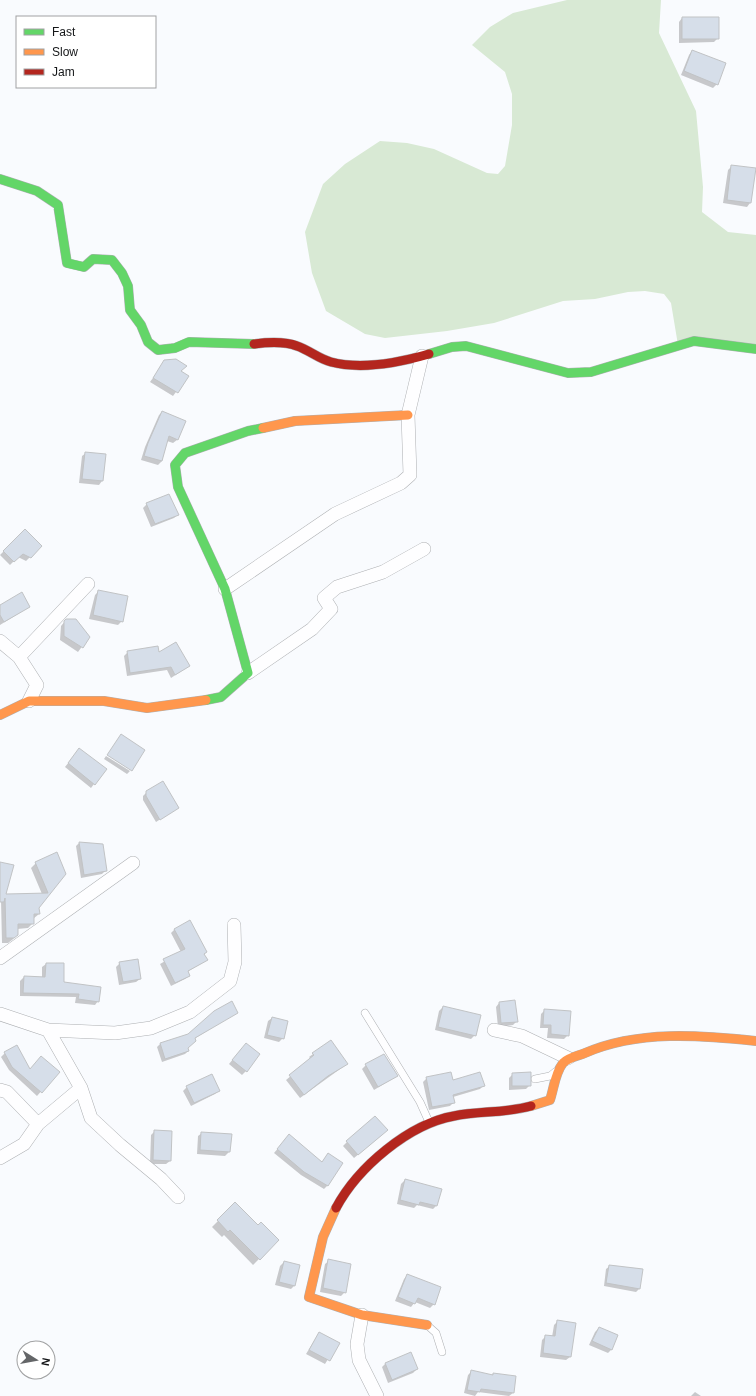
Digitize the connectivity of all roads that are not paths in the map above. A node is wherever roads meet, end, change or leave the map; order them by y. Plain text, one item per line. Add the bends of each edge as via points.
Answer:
1 (0, 179) edge
2 (756, 349) edge
3 (422, 356) junction
4 (408, 416) junction
5 (424, 549) dead end
6 (88, 584) dead end
7 (225, 588) junction
8 (0, 641) edge
9 (19, 657) junction
10 (248, 673) junction
11 (29, 701) junction
12 (0, 715) edge
13 (133, 863) dead end
14 (234, 925) dead end
15 (0, 958) edge
16 (365, 1013) dead end
17 (0, 1014) edge
18 (48, 1030) junction
19 (494, 1030) dead end
20 (756, 1041) edge
21 (568, 1058) junction
22 (558, 1070) junction
23 (535, 1079) dead end
24 (81, 1088) junction
25 (0, 1090) edge
26 (429, 1122) junction
27 (38, 1124) junction
28 (0, 1158) edge
29 (178, 1198) dead end
30 (362, 1315) junction
31 (427, 1325) joint
32 (442, 1352) dead end
33 (377, 1396) edge

1 - 3 street via 37,191 58,205 68,263 84,266 92,259 112,260 128,286 130,310 141,325 148,342 158,350 175,348 189,342 275,342 296,346 329,362 344,364 377,365
2 - 3 street via 694,341 591,372 568,373 466,346 452,347
3 - 4 street
4 - 7 street via 410,475 401,484 335,514
4 - 7 street via 295,422 248,431 185,453 175,465 178,487
5 - 10 street via 383,572 337,587 324,598 331,610 312,629
6 - 9 street
7 - 10 street
8 - 9 street
9 - 11 street via 37,685
10 - 11 street via 221,697 178,706 147,708 104,701
11 - 12 street
13 - 15 street
14 - 18 street via 235,962 230,982 190,1012 150,1028 116,1033
16 - 26 lane via 420,1102
17 - 18 street
18 - 24 street
19 - 21 street via 522,1036
20 - 21 street via 686,1037 620,1041 598,1046
21 - 22 street
22 - 23 lane via 550,1076
22 - 26 street via 550,1100 526,1107 466,1112
24 - 27 street
24 - 29 street via 91,1118 161,1179
25 - 27 street via 7,1092
26 - 30 street via 406,1135 380,1156 348,1190 331,1216 322,1238 309,1297
27 - 28 street via 24,1144
30 - 31 street
30 - 33 street via 357,1344 359,1360
31 - 32 lane via 436,1333

